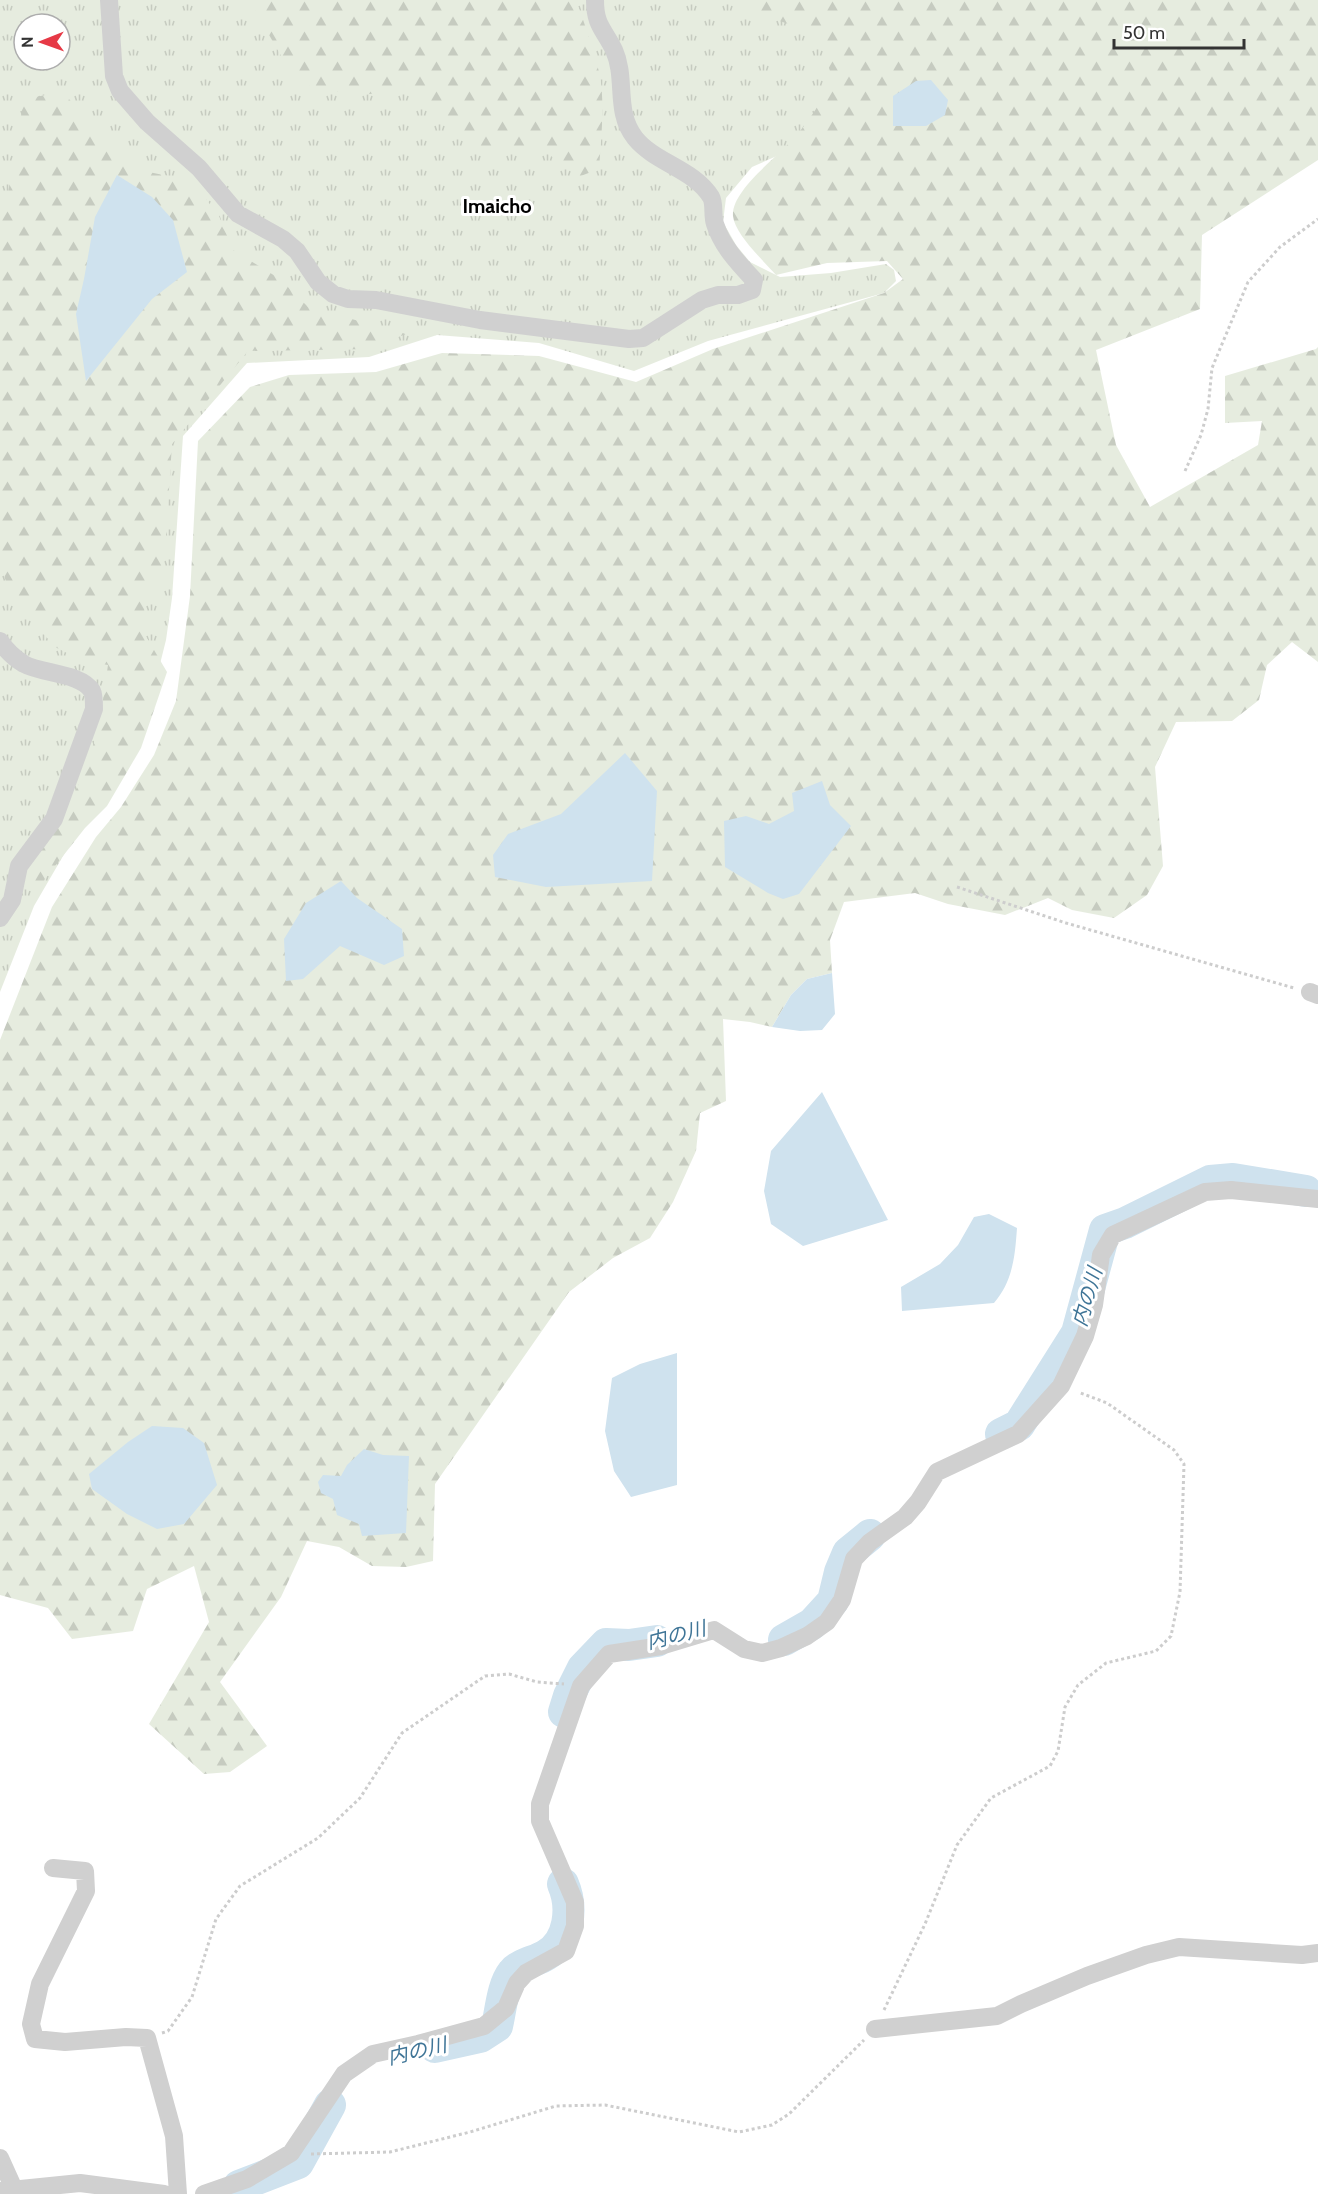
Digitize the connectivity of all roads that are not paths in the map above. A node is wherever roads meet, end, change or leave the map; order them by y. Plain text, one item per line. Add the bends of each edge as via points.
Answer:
1 (109, 0) edge
2 (594, 0) edge
3 (0, 641) edge
4 (0, 918) edge
5 (1318, 1198) edge
6 (53, 1868) dead end
7 (1318, 1953) edge
8 (875, 2029) road end
9 (0, 2157) edge
10 (7, 2190) edge
11 (164, 2194) edge
12 (178, 2194) edge
13 (204, 2194) edge

1 - 2 street via 114,76 120,91 147,122 199,168 238,214 283,239 297,251 318,282 333,294 549,330 619,339 643,338 702,300 752,291 754,280 722,243 714,222 712,199 699,183 636,139 625,118 614,50 600,28
3 - 4 street via 24,664 82,681 93,692 94,709 54,819 19,866 12,900
5 - 13 street via 1231,1190 1204,1192 1113,1235 1101,1255 1085,1336 1061,1386 1018,1434 937,1472 905,1517 854,1559 842,1600 827,1622 807,1636 762,1653 744,1649 714,1630 661,1646 609,1654 581,1686 540,1804 540,1821 575,1902 575,1926 566,1951 526,1973 501,2012 484,2026 373,2054 344,2074 291,2154 247,2179
6 - 12 street via 85,1871 86,1891 40,1984 31,2024 35,2039 65,2042 147,2038 174,2136
7 - 8 street via 1179,1947 1087,1976 997,2016
9 - 10 street
10 - 11 street via 81,2183

